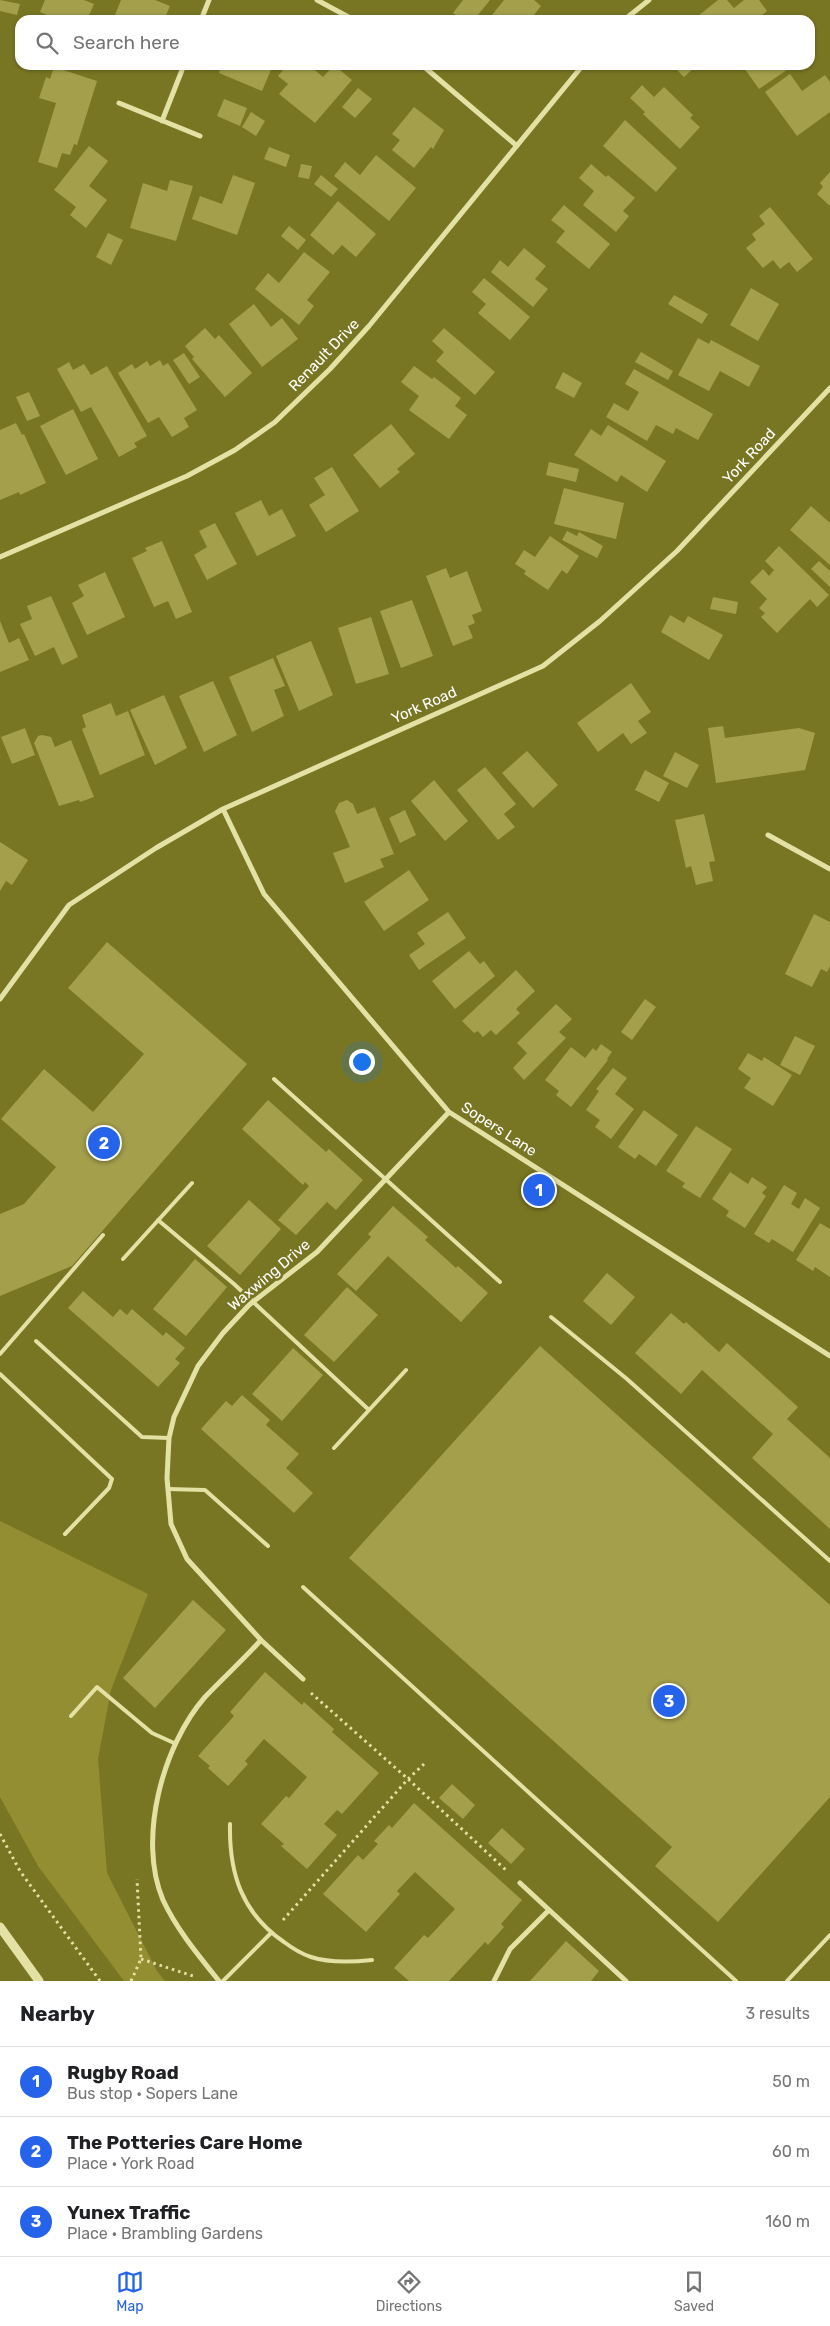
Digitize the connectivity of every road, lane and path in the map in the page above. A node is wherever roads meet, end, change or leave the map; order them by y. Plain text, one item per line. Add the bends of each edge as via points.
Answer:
1 (209, 0) edge
2 (317, 0) edge
3 (649, 0) edge
4 (203, 15) edge
5 (345, 15) edge
6 (630, 15) edge
7 (182, 70) edge
8 (428, 70) edge
9 (579, 70) edge
10 (119, 103) dead end
11 (162, 121) junction
12 (200, 136) dead end
13 (517, 146) junction
14 (830, 388) edge
15 (0, 557) edge
16 (223, 809) junction
17 (768, 835) dead end
18 (830, 869) edge
19 (2, 992) edge
20 (0, 999) edge
21 (274, 1079) dead end
22 (449, 1112) junction
23 (385, 1179) junction
24 (192, 1183) dead end
25 (158, 1220) junction
26 (103, 1235) dead end
27 (123, 1259) dead end
28 (500, 1282) dead end
29 (252, 1303) junction
30 (550, 1317) dead end
31 (36, 1341) dead end
32 (0, 1354) edge
33 (830, 1356) edge
34 (406, 1370) dead end
35 (0, 1374) edge
36 (370, 1410) junction
37 (169, 1438) junction
38 (334, 1448) dead end
39 (168, 1489) junction
40 (65, 1534) dead end
41 (268, 1546) dead end
42 (830, 1561) edge
43 (303, 1587) dead end
44 (261, 1640) junction
45 (303, 1679) joint
46 (71, 1716) dead end
47 (174, 1743) junction
48 (424, 1764) dead end
49 (408, 1779) junction
50 (230, 1824) dead end
51 (0, 1834) edge
52 (154, 1867) junction
53 (520, 1883) joint
54 (548, 1911) junction
55 (0, 1927) edge
56 (271, 1933) junction
57 (830, 1935) edge
58 (141, 1959) junction
59 (372, 1960) dead end
60 (213, 1973) junction
61 (39, 1981) edge
62 (100, 1981) edge
63 (131, 1981) edge
64 (219, 1981) edge
65 (224, 1981) edge
66 (494, 1981) edge
67 (626, 1981) edge
68 (736, 1981) edge
69 (787, 1981) edge

1 - 4 street
2 - 5 street
3 - 6 street
7 - 11 street
8 - 13 street
9 - 13 street, Renault Drive
10 - 11 street
11 - 12 street
13 - 15 street, Renault Drive via 369,326 275,422 235,450 187,476
14 - 16 street, York Road via 677,550 600,621 543,666
16 - 19 street, York Road via 69,905
16 - 22 street, Sopers Lane via 264,894
17 - 18 street
19 - 20 street, York Road
21 - 23 lane
22 - 23 street, Waxwing Drive
22 - 33 street, Sopers Lane
23 - 28 lane
23 - 29 street, Waxwing Drive via 317,1252
24 - 25 lane
25 - 27 lane
25 - 29 lane
26 - 32 lane
29 - 36 lane
29 - 37 street, Waxwing Drive via 198,1366 174,1417
30 - 42 lane via 627,1379
31 - 37 lane via 142,1437
34 - 36 lane
35 - 40 lane via 112,1479 109,1488
36 - 38 lane
37 - 39 street, Waxwing Drive
39 - 41 lane via 205,1490
39 - 44 street, Waxwing Drive via 171,1524 187,1559
43 - 68 lane
44 - 45 street, Waxwing Drive
44 - 47 street via 204,1698
45 - 49 path via 312,1696
46 - 47 lane via 97,1687 152,1734
47 - 52 street via 158,1798
48 - 49 path
49 - 53 path
49 - 56 path
50 - 56 lane via 230,1848 240,1893
51 - 62 path via 20,1871
52 - 58 path via 136,1871
52 - 60 street via 163,1900 190,1946
53 - 54 street
54 - 66 street via 510,1949
54 - 67 street
55 - 61 street
56 - 59 lane via 311,1957
56 - 65 lane
57 - 69 lane
58 - 60 path via 191,1977
58 - 63 path
60 - 64 street

